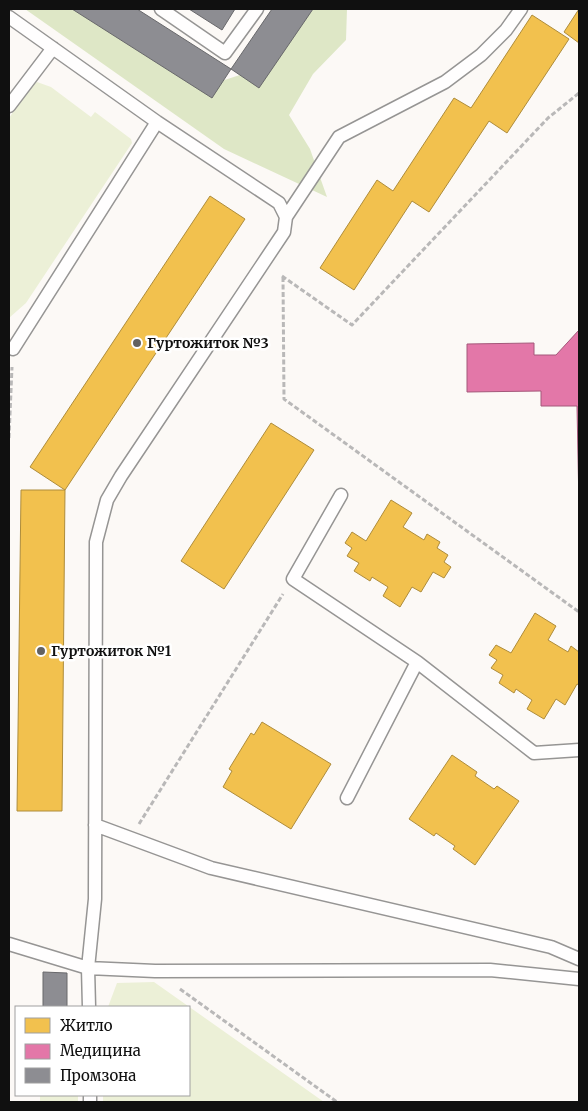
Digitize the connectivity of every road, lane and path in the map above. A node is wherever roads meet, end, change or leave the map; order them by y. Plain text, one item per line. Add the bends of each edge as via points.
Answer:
1 (161, 9) edge
2 (257, 9) edge
3 (521, 9) edge
4 (9, 17) edge
5 (53, 48) junction
6 (579, 93) edge
7 (9, 106) edge
8 (157, 122) junction
9 (286, 217) junction
10 (263, 263) junction
11 (283, 277) junction
12 (13, 348) joint
13 (9, 438) edge
14 (341, 495) dead end
15 (293, 579) junction
16 (579, 612) edge
17 (417, 662) junction
18 (579, 750) edge
19 (347, 798) dead end
20 (95, 825) junction
21 (130, 838) junction
22 (9, 944) edge
23 (579, 959) edge
24 (88, 968) junction
25 (155, 971) junction
26 (579, 979) edge
27 (88, 1006) edge
28 (337, 1102) edge

1 - 2 lane via 225,53
3 - 9 lane via 506,30 445,82 339,137
4 - 5 lane
5 - 7 lane
5 - 8 lane
6 - 11 path via 548,118 352,324
8 - 9 lane via 279,203
8 - 12 lane
9 - 10 lane via 284,232
10 - 11 path
10 - 20 lane via 107,500 96,542
11 - 16 path via 284,399
12 - 13 path
14 - 15 lane
15 - 17 lane
15 - 21 path
17 - 18 lane via 534,753
17 - 19 lane
20 - 21 lane
20 - 24 lane via 95,899
21 - 23 lane via 211,868 551,948
22 - 24 lane
24 - 25 lane
24 - 27 lane
25 - 26 lane via 490,970
25 - 28 path

